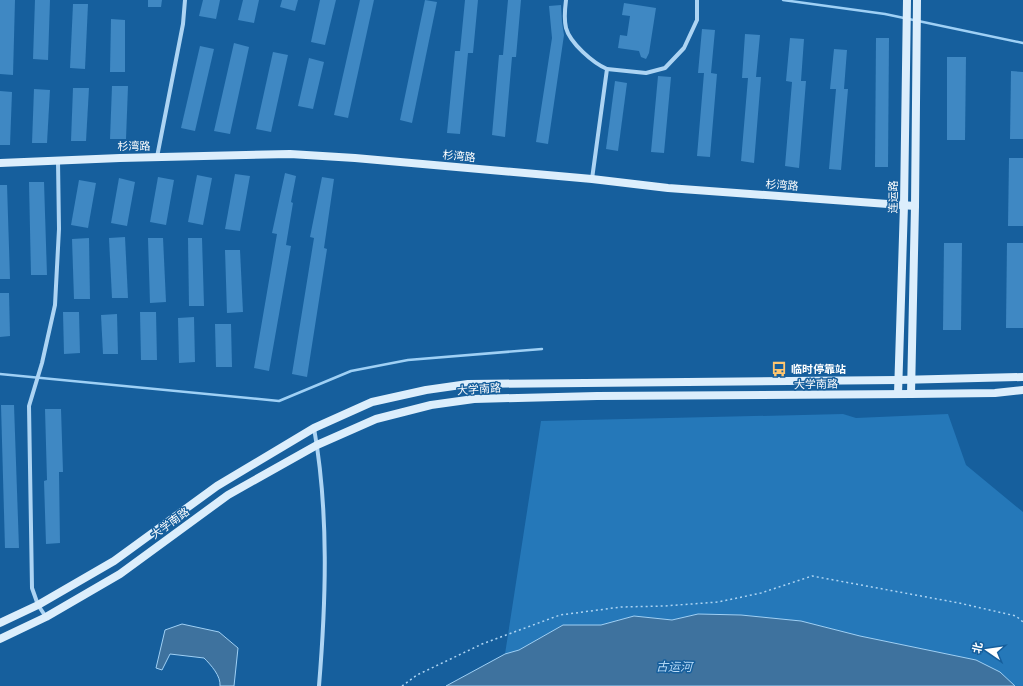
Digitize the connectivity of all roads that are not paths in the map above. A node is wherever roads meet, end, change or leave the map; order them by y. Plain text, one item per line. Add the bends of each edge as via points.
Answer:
1 (185, 0) edge
2 (566, 0) edge
3 (697, 0) edge
4 (907, 0) edge
5 (917, 3) edge
6 (607, 69) junction
7 (156, 157) junction
8 (58, 161) junction
9 (0, 163) edge
10 (592, 179) junction
11 (904, 205) junction
12 (915, 206) junction
13 (1023, 377) edge
14 (898, 380) junction
15 (911, 380) junction
16 (1023, 390) edge
17 (898, 394) junction
18 (911, 394) junction
19 (314, 428) junction
20 (317, 445) junction
21 (38, 605) junction
22 (46, 617) junction
23 (0, 623) edge
24 (0, 639) edge
25 (319, 686) edge

1 - 7 street via 183,24
2 - 6 street via 566,28 588,57
3 - 6 street via 697,20 684,48 665,68 646,73
4 - 11 main road, 连运路
5 - 12 main road, 连运路
6 - 10 street
7 - 8 main road, 杉湾路
7 - 10 main road, 杉湾路 via 290,154
8 - 9 main road, 杉湾路
8 - 21 street via 59,229 55,305 29,406 31,566 32,588
10 - 11 main road, 杉湾路 via 668,188
11 - 12 main road, 杉湾路
11 - 14 main road, 连运路
12 - 15 main road, 连运路
13 - 15 main road, 大学南路
14 - 15 main road, 大学南路
14 - 17 main road, 连运路
14 - 19 main road, 大学南路 via 468,384 372,402
15 - 18 main road, 连运路
16 - 18 main road, 大学南路
17 - 18 main road, 大学南路
17 - 20 main road, 大学南路 via 474,399 431,405 376,419
19 - 20 street
19 - 21 main road, 大学南路 via 217,486 114,561
20 - 22 main road, 大学南路 via 228,494 120,574
20 - 25 street via 325,538
21 - 22 street
21 - 23 main road, 大学南路
22 - 24 main road, 大学南路

